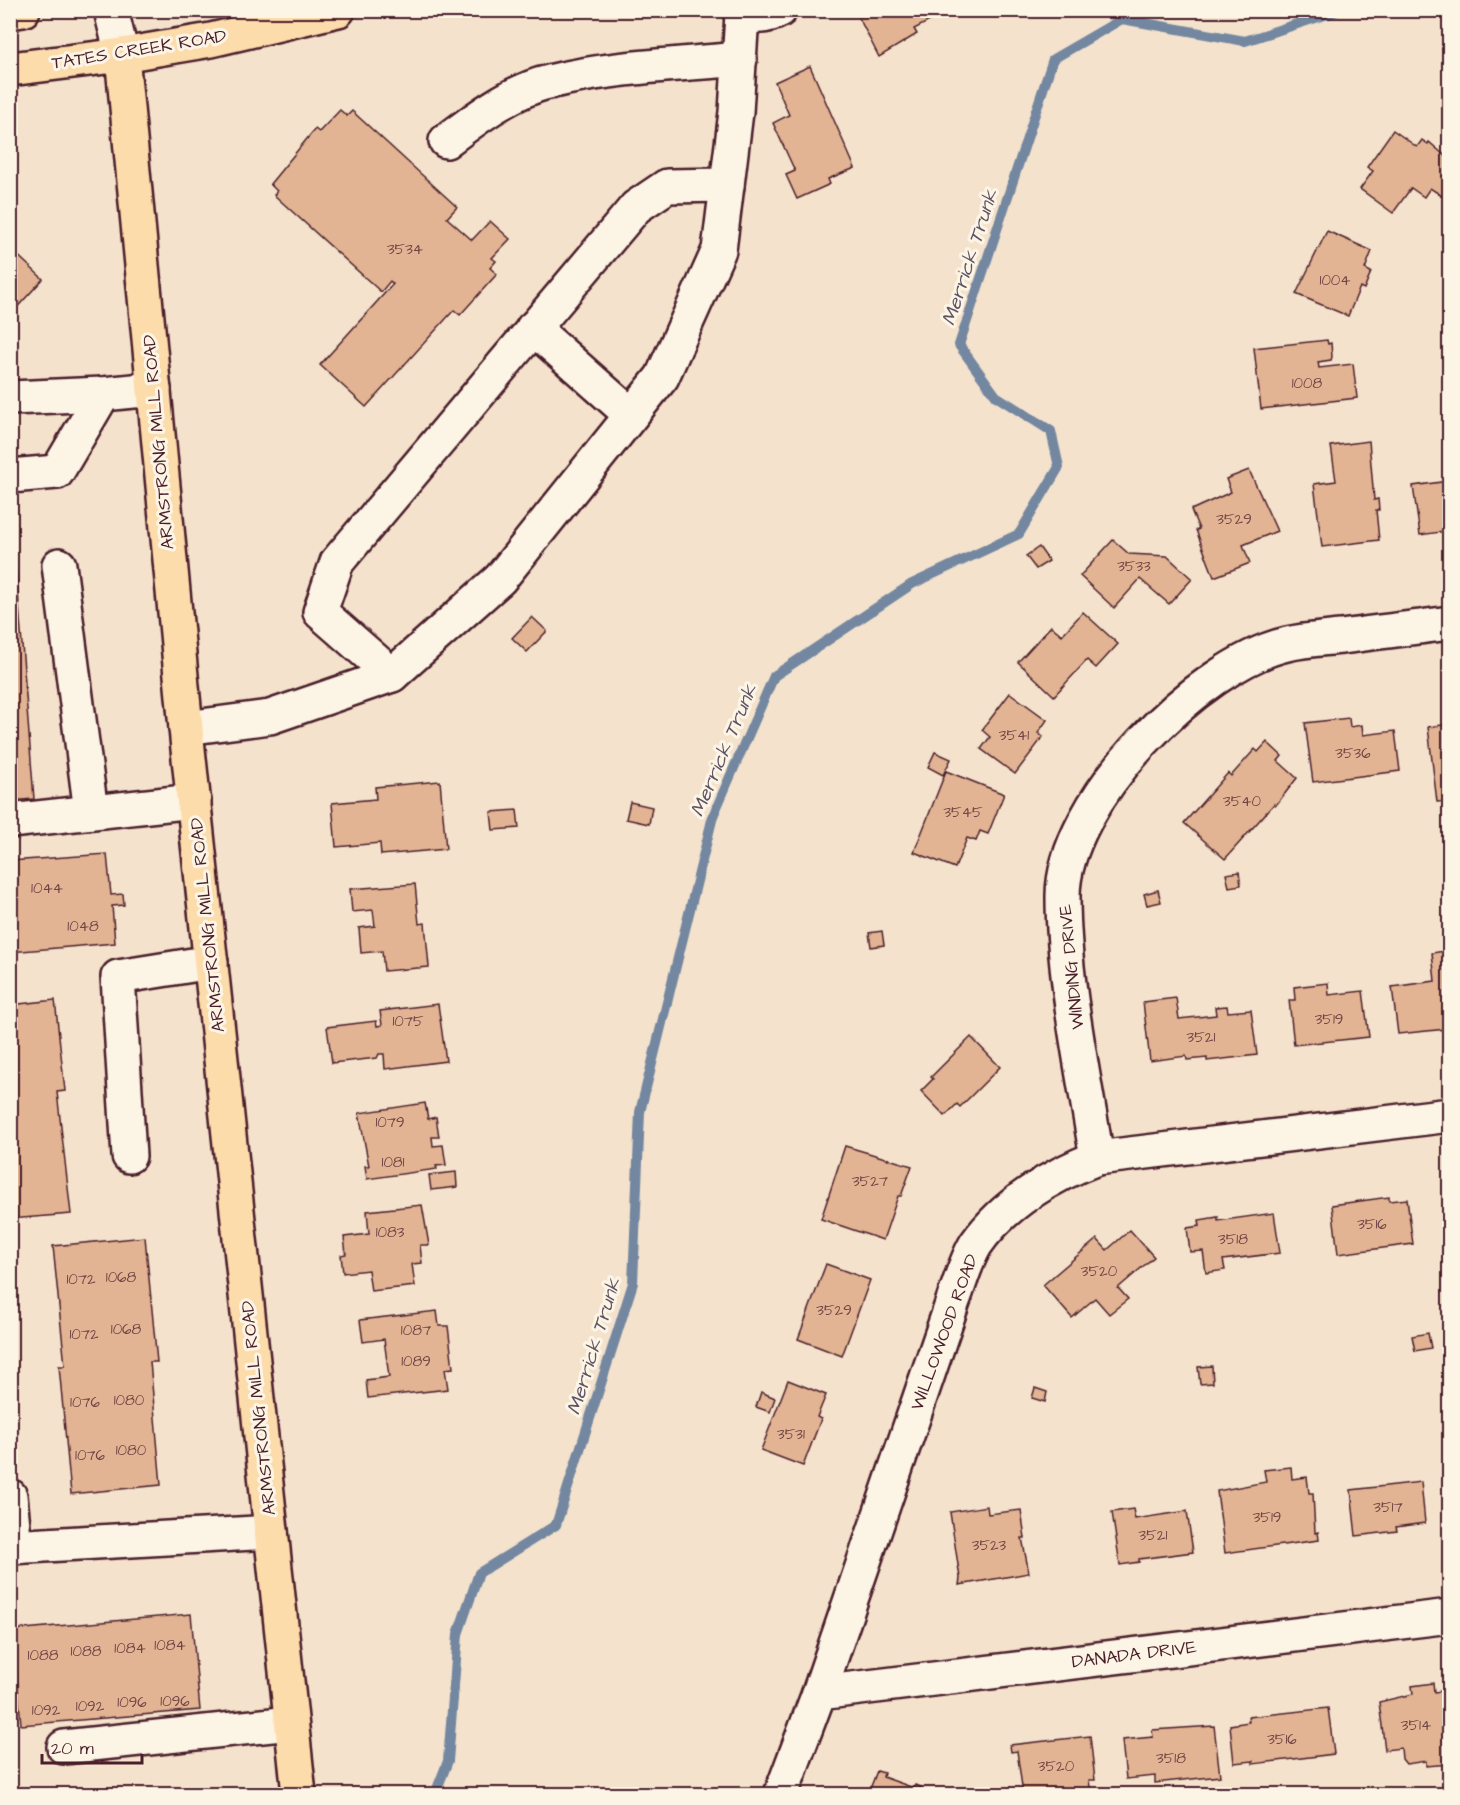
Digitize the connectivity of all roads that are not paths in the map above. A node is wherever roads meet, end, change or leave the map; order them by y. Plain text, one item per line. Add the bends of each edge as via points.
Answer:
1 (23, 10) edge
2 (111, 10) edge
3 (338, 10) edge
4 (780, 10) edge
5 (10, 12) edge
6 (740, 12) edge
7 (122, 55) junction
8 (740, 59) junction
9 (10, 69) edge
10 (446, 141) dead end
11 (727, 185) junction
12 (533, 328) junction
13 (154, 389) junction
14 (103, 394) junction
15 (10, 398) edge
16 (631, 415) junction
17 (10, 476) edge
18 (59, 565) dead end
19 (1449, 623) edge
20 (392, 675) junction
21 (186, 728) junction
22 (194, 801) junction
23 (91, 812) junction
24 (10, 821) edge
25 (211, 962) junction
26 (1449, 1115) edge
27 (129, 1156) dead end
28 (1097, 1158) junction
29 (10, 1496) edge
30 (271, 1532) junction
31 (13, 1546) edge
32 (1449, 1616) edge
33 (819, 1693) junction
34 (291, 1723) junction
35 (64, 1747) dead end
36 (299, 1794) edge
37 (781, 1794) edge

1 - 5 main road
2 - 7 street
3 - 7 main road, TATES CREEK ROAD via 211,40
4 - 6 street via 756,17
6 - 8 street
7 - 9 main road, TATES CREEK ROAD
7 - 13 main road, ARMSTRONG MILL ROAD
8 - 10 street via 547,82 487,110
8 - 11 street
11 - 12 street via 667,186 636,207
11 - 16 street via 719,250 663,377
12 - 16 street
12 - 20 street via 337,562 320,612
13 - 14 street
13 - 21 main road, ARMSTRONG MILL ROAD
14 - 15 street
14 - 17 street via 57,472
16 - 20 street via 500,579
18 - 23 street
19 - 28 street, WINDING DRIVE via 1287,644 1256,654 1207,683 1159,726 1120,767 1096,801 1073,848 1063,895 1068,965
20 - 21 street via 270,717
21 - 22 main road, ARMSTRONG MILL ROAD
22 - 23 street
22 - 25 main road, ARMSTRONG MILL ROAD
23 - 24 street
25 - 27 street via 118,977
25 - 30 main road, ARMSTRONG MILL ROAD
26 - 28 street, WILLOWOOD ROAD
28 - 33 street, WILLOWOOD ROAD via 1066,1169 1038,1187 1005,1213 976,1245 949,1312
29 - 31 street
30 - 31 street
30 - 34 main road, ARMSTRONG MILL ROAD
32 - 33 street, DANADA DRIVE
33 - 37 street, WILLOWOOD ROAD
34 - 35 street
34 - 36 main road, ARMSTRONG MILL ROAD

